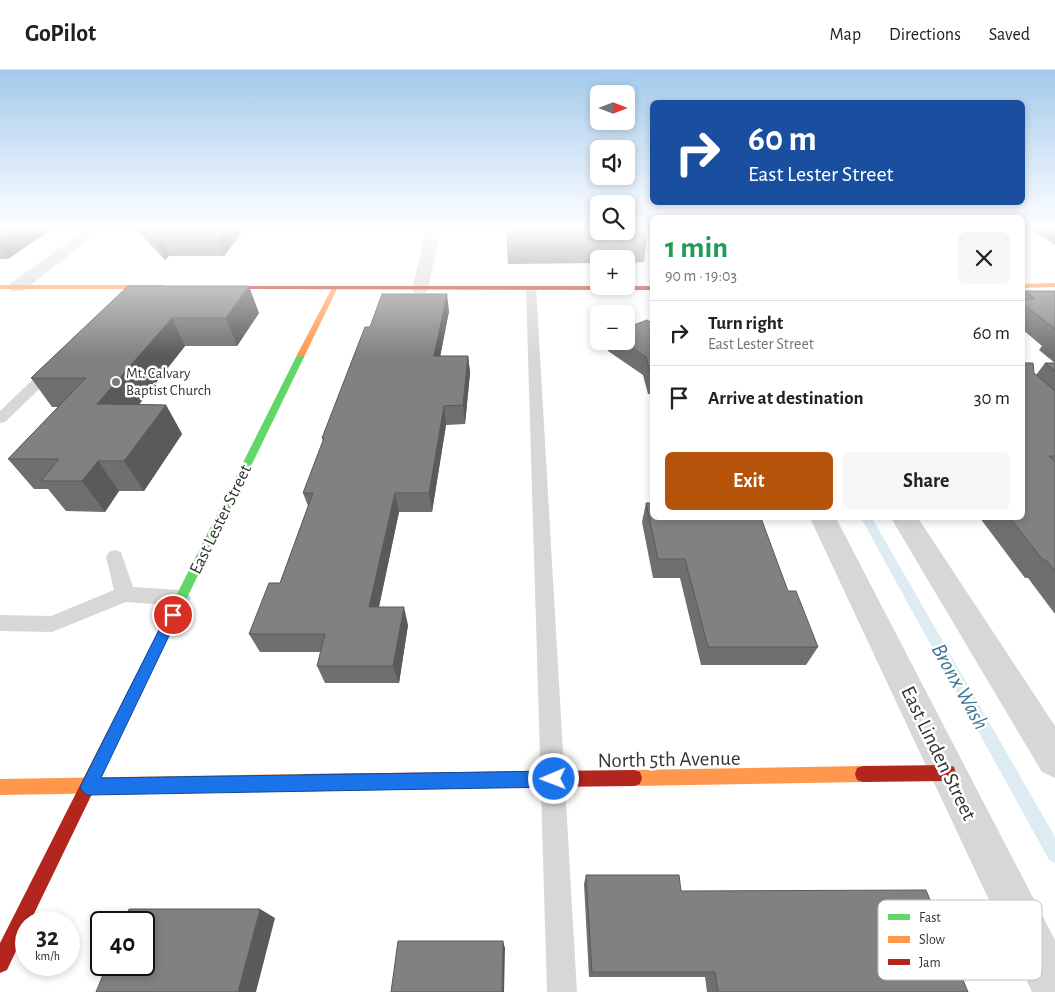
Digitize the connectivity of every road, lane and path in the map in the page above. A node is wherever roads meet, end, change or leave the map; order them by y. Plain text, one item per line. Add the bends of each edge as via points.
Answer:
1 (40, 270) edge
2 (424, 270) edge
3 (1055, 285) edge
4 (1025, 286) edge
5 (0, 287) edge
6 (17, 287) junction
7 (136, 287) junction
8 (175, 287) edge
9 (195, 288) edge
10 (531, 288) junction
11 (650, 288) edge
12 (334, 289) junction
13 (420, 289) junction
14 (125, 298) edge
15 (62, 359) edge
16 (0, 420) edge
17 (824, 520) edge
18 (905, 520) edge
19 (115, 557) dead end
20 (125, 594) junction
21 (181, 598) junction
22 (0, 623) edge
23 (1055, 759) edge
24 (948, 773) junction
25 (554, 779) junction
26 (0, 787) edge
27 (88, 787) junction
28 (1011, 900) edge
29 (0, 963) edge
30 (1042, 963) edge
31 (1055, 989) edge
32 (562, 992) edge

1 - 6 street
2 - 13 street
3 - 4 street
5 - 6 street
6 - 7 street
7 - 8 street
7 - 14 lane
9 - 12 street
10 - 11 street
10 - 13 street
10 - 25 lane
12 - 13 street
12 - 21 street, East Lester Street
15 - 16 lane
17 - 24 street, East Linden Street
18 - 23 street
19 - 20 lane
20 - 21 lane
20 - 22 lane via 52,624
21 - 27 street, East Lester Street
24 - 25 street, North 5th Avenue
24 - 28 street, East Linden Street
25 - 27 street, North 5th Avenue
25 - 32 lane
26 - 27 street, North 5th Avenue
27 - 29 street, East Lester Street
30 - 31 street, East Linden Street

